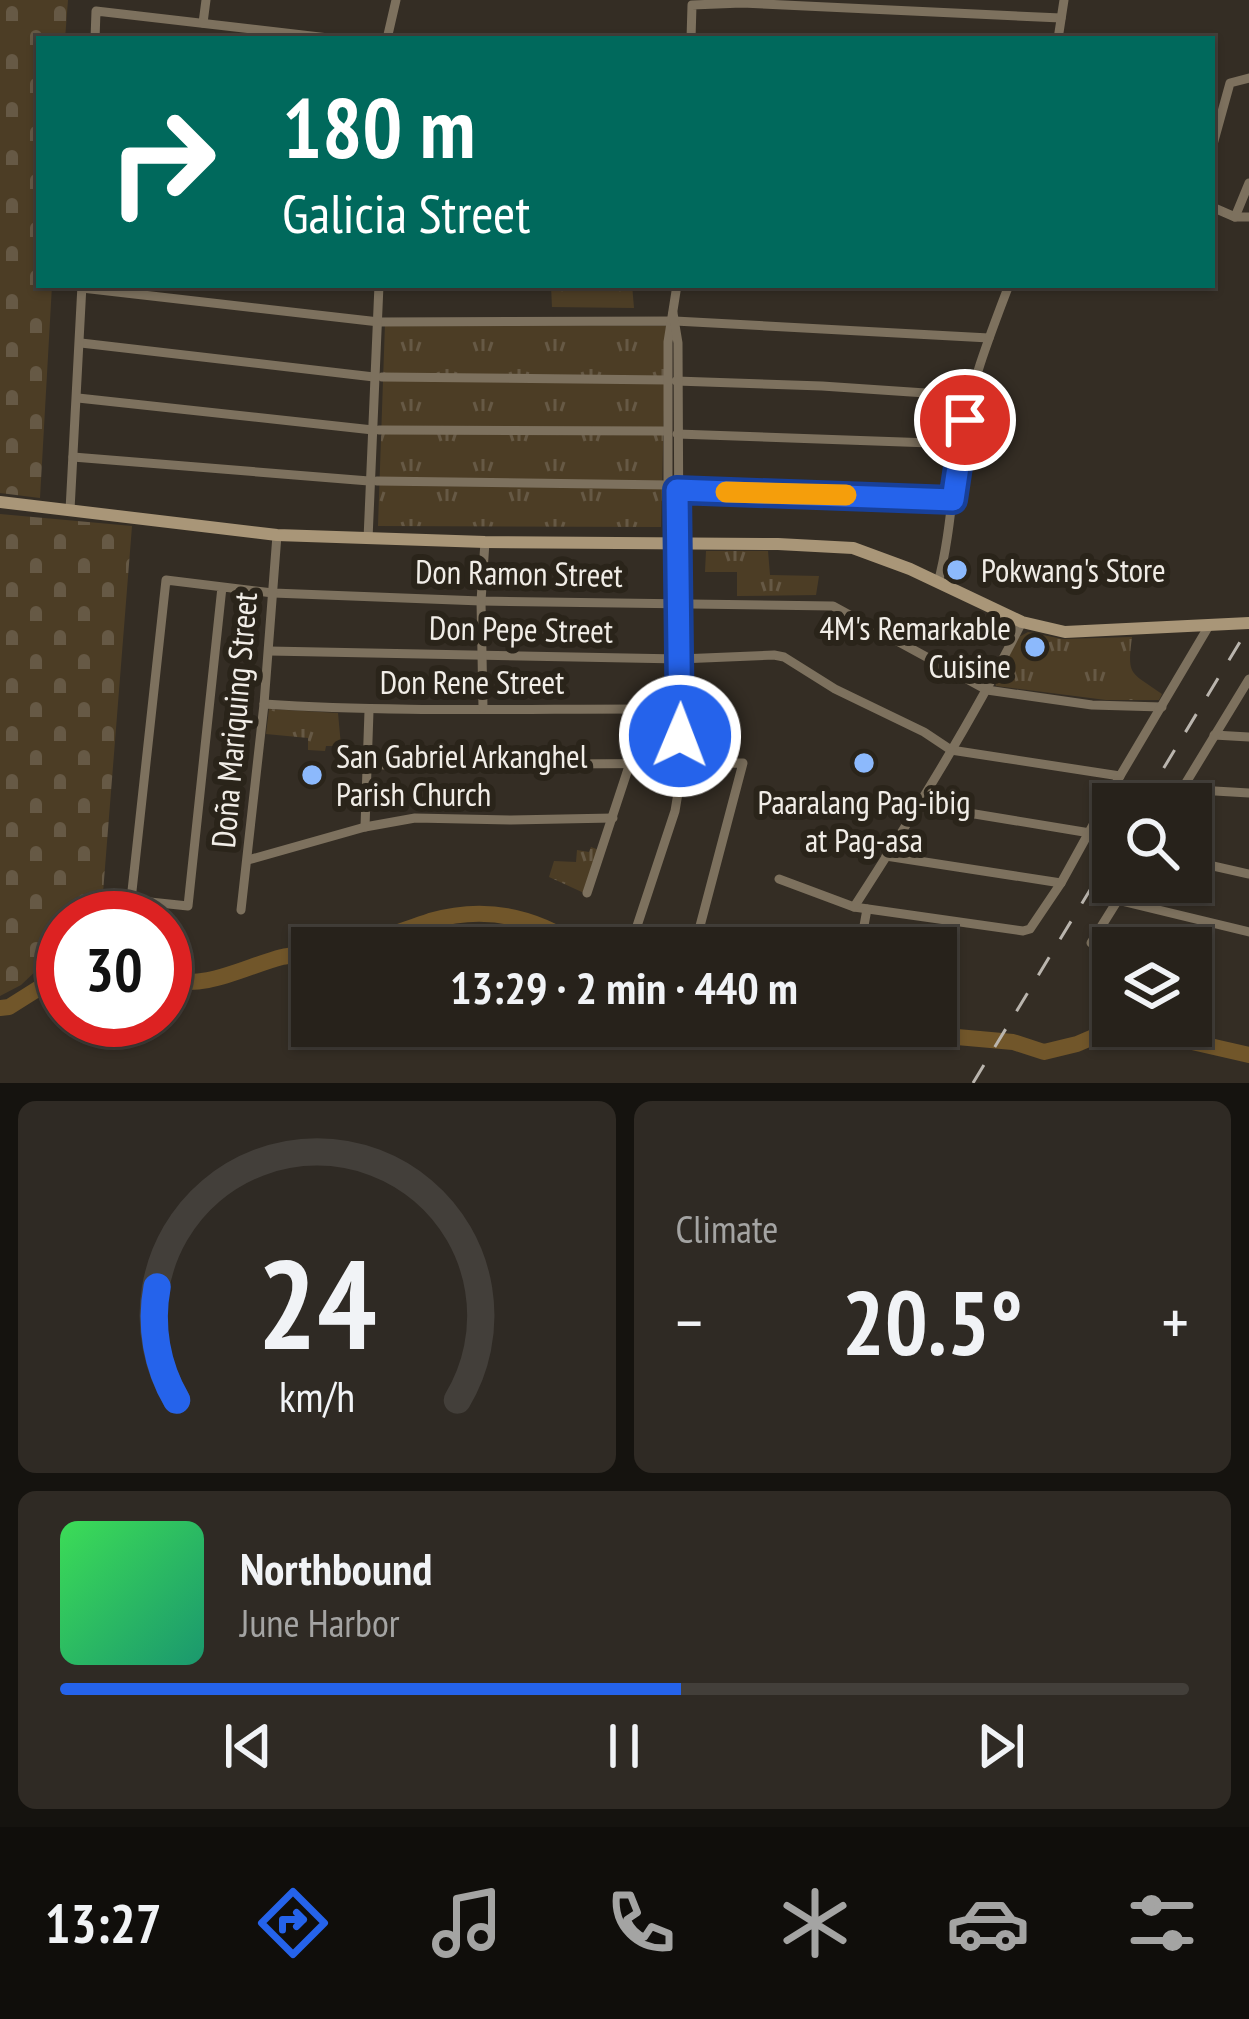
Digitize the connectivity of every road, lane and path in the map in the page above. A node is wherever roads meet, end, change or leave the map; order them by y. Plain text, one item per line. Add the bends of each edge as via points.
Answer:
1 (206, 0) edge
2 (396, 0) edge
3 (902, 0) edge
4 (1064, 0) edge
5 (742, 2) edge
6 (894, 11) junction
7 (1061, 18) junction
8 (203, 23) junction
9 (95, 36) edge
10 (312, 36) edge
11 (388, 36) edge
12 (691, 36) edge
13 (1058, 36) edge
14 (1249, 78) edge
15 (1215, 137) edge
16 (1249, 183) edge
17 (1215, 208) edge
18 (1235, 217) junction
19 (1249, 217) edge
20 (82, 288) edge
21 (98, 288) edge
22 (379, 288) edge
23 (677, 288) edge
24 (1008, 288) edge
25 (673, 318) junction
26 (379, 322) junction
27 (989, 338) junction
28 (81, 343) junction
29 (378, 377) junction
30 (672, 381) junction
31 (970, 396) junction
32 (78, 398) junction
33 (376, 430) junction
34 (672, 432) junction
35 (959, 444) junction
36 (73, 457) junction
37 (373, 481) junction
38 (673, 488) junction
39 (953, 500) junction
40 (0, 502) edge
41 (70, 510) junction
42 (278, 535) junction
43 (368, 539) junction
44 (485, 542) junction
45 (675, 542) junction
46 (938, 583) junction
47 (222, 586) junction
48 (273, 593) junction
49 (481, 601) junction
50 (679, 603) junction
51 (1249, 609) edge
52 (1022, 622) junction
53 (1244, 623) edge
54 (1210, 624) junction
55 (269, 650) junction
56 (483, 656) junction
57 (680, 658) junction
58 (1248, 681) edge
59 (988, 691) junction
60 (264, 704) junction
61 (483, 707) junction
62 (1162, 707) junction
63 (680, 709) junction
64 (369, 711) junction
65 (1214, 735) junction
66 (1249, 736) edge
67 (951, 750) junction
68 (630, 763) junction
69 (679, 763) junction
70 (367, 765) junction
71 (1120, 776) junction
72 (1185, 783) edge
73 (1212, 791) edge
74 (1249, 793) edge
75 (920, 805) junction
76 (613, 818) junction
77 (365, 827) junction
78 (1090, 833) junction
79 (886, 856) junction
80 (248, 860) junction
81 (1212, 866) edge
82 (1249, 874) edge
83 (779, 879) dead end
84 (1061, 883) junction
85 (587, 893) dead end
86 (1116, 903) edge
87 (1126, 903) edge
88 (854, 907) junction
89 (867, 909) junction
90 (241, 910) dead end
91 (637, 926) dead end
92 (700, 926) dead end
93 (864, 927) edge
94 (1249, 932) edge
95 (1091, 943) dead end

1 - 8 street
2 - 11 street
3 - 6 street
4 - 7 street
5 - 6 street
5 - 12 street via 692,4
6 - 7 street
7 - 13 street
8 - 9 street via 96,11
8 - 10 street
14 - 15 street via 1230,83
16 - 18 street
17 - 18 street
18 - 19 street
20 - 28 street
21 - 26 street
22 - 26 street
23 - 25 street
24 - 27 street
25 - 26 street
25 - 27 street
25 - 30 street
26 - 29 street
27 - 31 street
28 - 29 street
28 - 32 street
29 - 30 street
29 - 33 street
30 - 31 street
30 - 34 street
31 - 35 street
32 - 33 street
32 - 36 street
33 - 34 street
33 - 37 street
34 - 35 street
34 - 38 street
35 - 39 street
36 - 37 street
36 - 41 street
37 - 38 street
37 - 43 street
38 - 39 street
38 - 45 street
39 - 46 street
40 - 41 street
41 - 42 street
42 - 43 street
42 - 48 street, Doña Mariquing Street
43 - 44 street
44 - 45 street
44 - 49 street
45 - 46 street via 853,548
45 - 50 street
46 - 52 street
47 - 47 street, Don Ramon Street via 188,906 131,900 166,580
47 - 48 street, Don Ramon Street
48 - 49 street, Don Ramon Street
48 - 55 street, Doña Mariquing Street
49 - 50 street, Don Ramon Street
49 - 56 street
50 - 57 street
50 - 59 street, Don Ramon Street via 833,606
51 - 53 street
52 - 54 street via 1065,632
52 - 59 street
53 - 54 street
54 - 62 street
55 - 56 street, Don Pepe Street
55 - 60 street, Doña Mariquing Street
56 - 57 street, Don Pepe Street
56 - 61 street
57 - 63 street
57 - 67 street, Don Pepe Street via 784,657
58 - 65 street
59 - 62 street
59 - 67 street
60 - 64 street, Don Rene Street
60 - 80 street, Doña Mariquing Street
61 - 63 street, Don Rene Street
61 - 64 street, Don Rene Street
62 - 71 street
63 - 69 street
64 - 70 street
65 - 66 street
65 - 72 street
67 - 71 street
67 - 75 street
68 - 69 street
68 - 70 street
68 - 76 street
69 - 91 street via 679,796
69 - 92 street via 743,763
70 - 77 street
71 - 78 street
73 - 74 street
75 - 78 street
75 - 79 street
76 - 77 street via 415,818
76 - 85 street
77 - 80 street
78 - 84 street
79 - 84 street
79 - 88 street
80 - 90 street, Doña Mariquing Street
81 - 82 street
83 - 88 street
84 - 89 street via 1026,931
86 - 95 street
87 - 94 street
88 - 89 street
89 - 93 street

